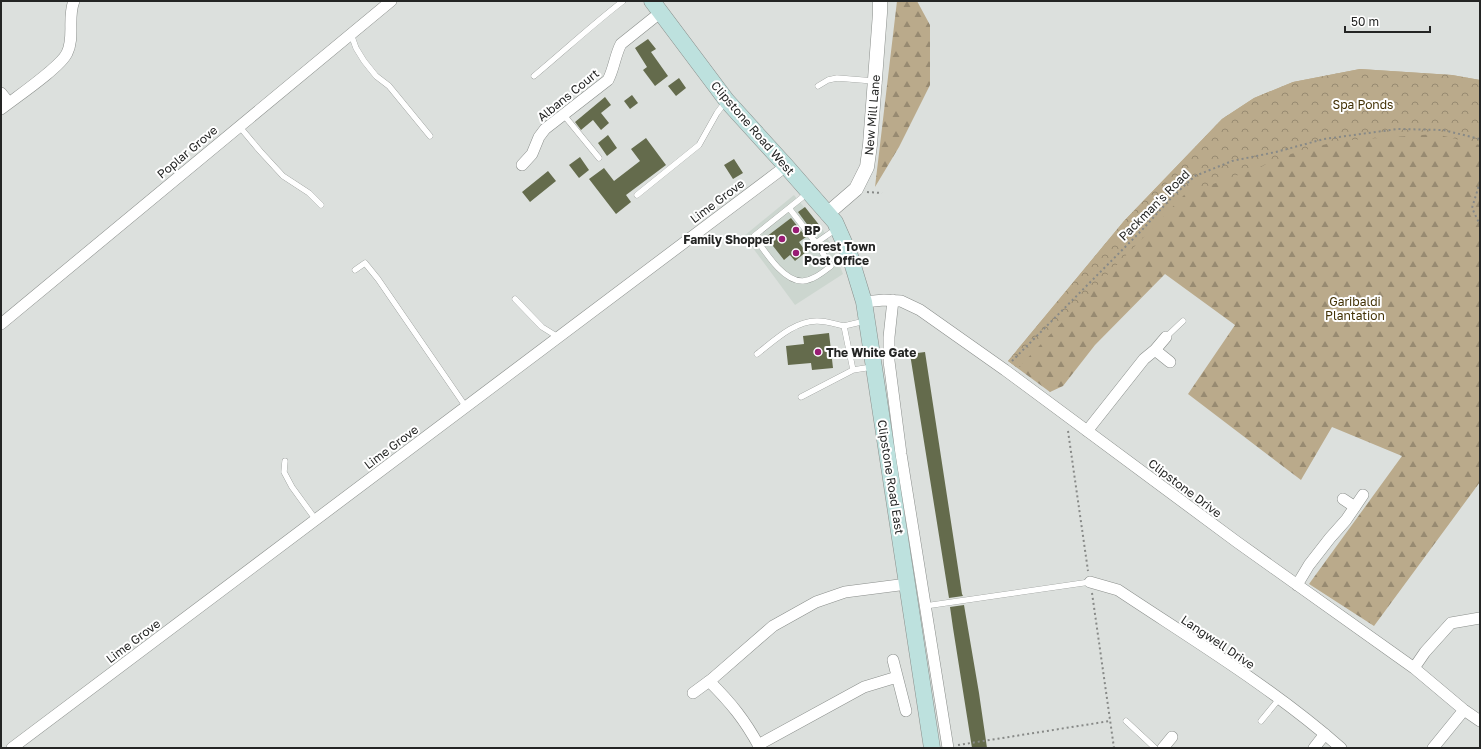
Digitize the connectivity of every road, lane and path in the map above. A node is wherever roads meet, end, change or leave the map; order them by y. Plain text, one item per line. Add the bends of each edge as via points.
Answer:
1 (74, 1) edge
2 (391, 1) edge
3 (622, 1) edge
4 (880, 1) edge
5 (656, 6) edge
6 (351, 34) junction
7 (534, 76) dead end
8 (875, 81) junction
9 (818, 86) dead end
10 (1, 93) edge
11 (727, 101) junction
12 (5, 106) edge
13 (563, 114) junction
14 (239, 126) junction
15 (430, 136) dead end
16 (1480, 139) edge
17 (600, 158) dead end
18 (522, 165) dead end
19 (786, 166) junction
20 (1480, 182) edge
21 (809, 192) junction
22 (637, 195) dead end
23 (321, 205) dead end
24 (789, 208) junction
25 (827, 214) junction
26 (1480, 225) edge
27 (838, 228) junction
28 (816, 243) junction
29 (355, 270) dead end
30 (515, 299) dead end
31 (893, 300) junction
32 (864, 302) junction
33 (867, 321) junction
34 (1183, 321) dead end
35 (1, 324) edge
36 (844, 326) junction
37 (1166, 337) joint
38 (558, 338) junction
39 (1154, 350) junction
40 (757, 354) dead end
41 (1170, 362) dead end
42 (874, 367) junction
43 (853, 370) junction
44 (1005, 370) junction
45 (801, 398) dead end
46 (466, 406) junction
47 (1066, 416) junction
48 (1087, 431) junction
49 (284, 461) dead end
50 (1363, 495) dead end
51 (1343, 499) dead end
52 (1355, 506) junction
53 (316, 520) junction
54 (1090, 582) junction
55 (907, 584) junction
56 (1297, 585) junction
57 (925, 606) junction
58 (1480, 618) edge
59 (893, 660) dead end
60 (1414, 668) junction
61 (897, 677) junction
62 (709, 681) junction
63 (693, 693) dead end
64 (1279, 699) junction
65 (1464, 710) junction
66 (906, 711) dead end
67 (1110, 721) junction
68 (1126, 721) dead end
69 (1261, 721) dead end
70 (1480, 721) edge
71 (1325, 734) junction
72 (1172, 737) dead end
73 (759, 746) edge
74 (12, 748) edge
75 (942, 748) edge
76 (1114, 748) edge
77 (1155, 748) edge
78 (1164, 748) edge
79 (1314, 748) edge
80 (1341, 748) edge
81 (1433, 748) edge

1 - 12 street via 70,13 71,40 67,54
2 - 6 street, Poplar Grove
3 - 7 lane
4 - 8 street, New Mill Lane
5 - 11 main road, Clipstone Road West
5 - 13 street, Albans Court via 621,44 608,80
6 - 14 street, Poplar Grove
6 - 15 lane via 364,61 376,76 389,86
8 - 9 lane via 837,78
8 - 25 street, New Mill Lane via 867,167 856,189
10 - 12 street
11 - 19 main road, Clipstone Road West
11 - 22 lane via 699,145
13 - 17 lane
13 - 18 street, Albans Court via 545,128 532,154
14 - 23 lane via 284,176 309,193
14 - 35 street, Poplar Grove
16 - 44 path, Packman's Road via 1443,130 1398,130 1324,139 1232,161 1195,176
19 - 21 main road, Clipstone Road West
19 - 38 street, Lime Grove
20 - 26 path via 1472,208
21 - 24 lane
21 - 25 main road, Clipstone Road West
24 - 28 lane
24 - 28 lane via 754,236 774,263 796,280 812,279 831,266
25 - 27 main road, Clipstone Road East
27 - 28 lane
27 - 32 main road, Clipstone Road East via 850,256
29 - 46 lane via 365,263
30 - 38 lane via 542,327
31 - 32 street, Clipstone Drive
31 - 44 street, Clipstone Drive via 920,310
31 - 57 street, Clipstone Road East via 889,361
32 - 33 main road, Clipstone Road East
33 - 36 lane
33 - 42 main road, Clipstone Road East
34 - 37 lane
36 - 40 lane via 816,321 802,324
36 - 43 lane
37 - 39 street
38 - 46 street, Lime Grove
39 - 41 street
39 - 48 street
42 - 43 lane
42 - 55 main road, Clipstone Road East
43 - 45 lane
44 - 47 street, Clipstone Drive
46 - 53 street, Lime Grove
47 - 48 street, Clipstone Drive
47 - 54 path
48 - 56 street, Clipstone Drive
49 - 53 lane via 284,472 292,487
50 - 52 street
51 - 52 street
52 - 56 street via 1309,565
53 - 74 street, Lime Grove
54 - 57 lane
54 - 64 street, Langwell Drive via 1118,590
54 - 67 path
55 - 62 street via 845,592 816,602 772,626
55 - 75 main road, Clipstone Road East
56 - 60 street, Clipstone Drive
57 - 75 street, Clipstone Road East
58 - 60 street via 1451,623
59 - 61 street
60 - 65 street, Clipstone Drive
61 - 66 street
61 - 73 street via 868,685
62 - 63 street
62 - 73 street via 742,718
64 - 69 lane
64 - 71 street, Langwell Drive
65 - 70 street, Clipstone Drive
65 - 81 street
67 - 75 path
67 - 76 path
68 - 77 lane
71 - 79 street
71 - 80 street, Langwell Drive
72 - 78 street

